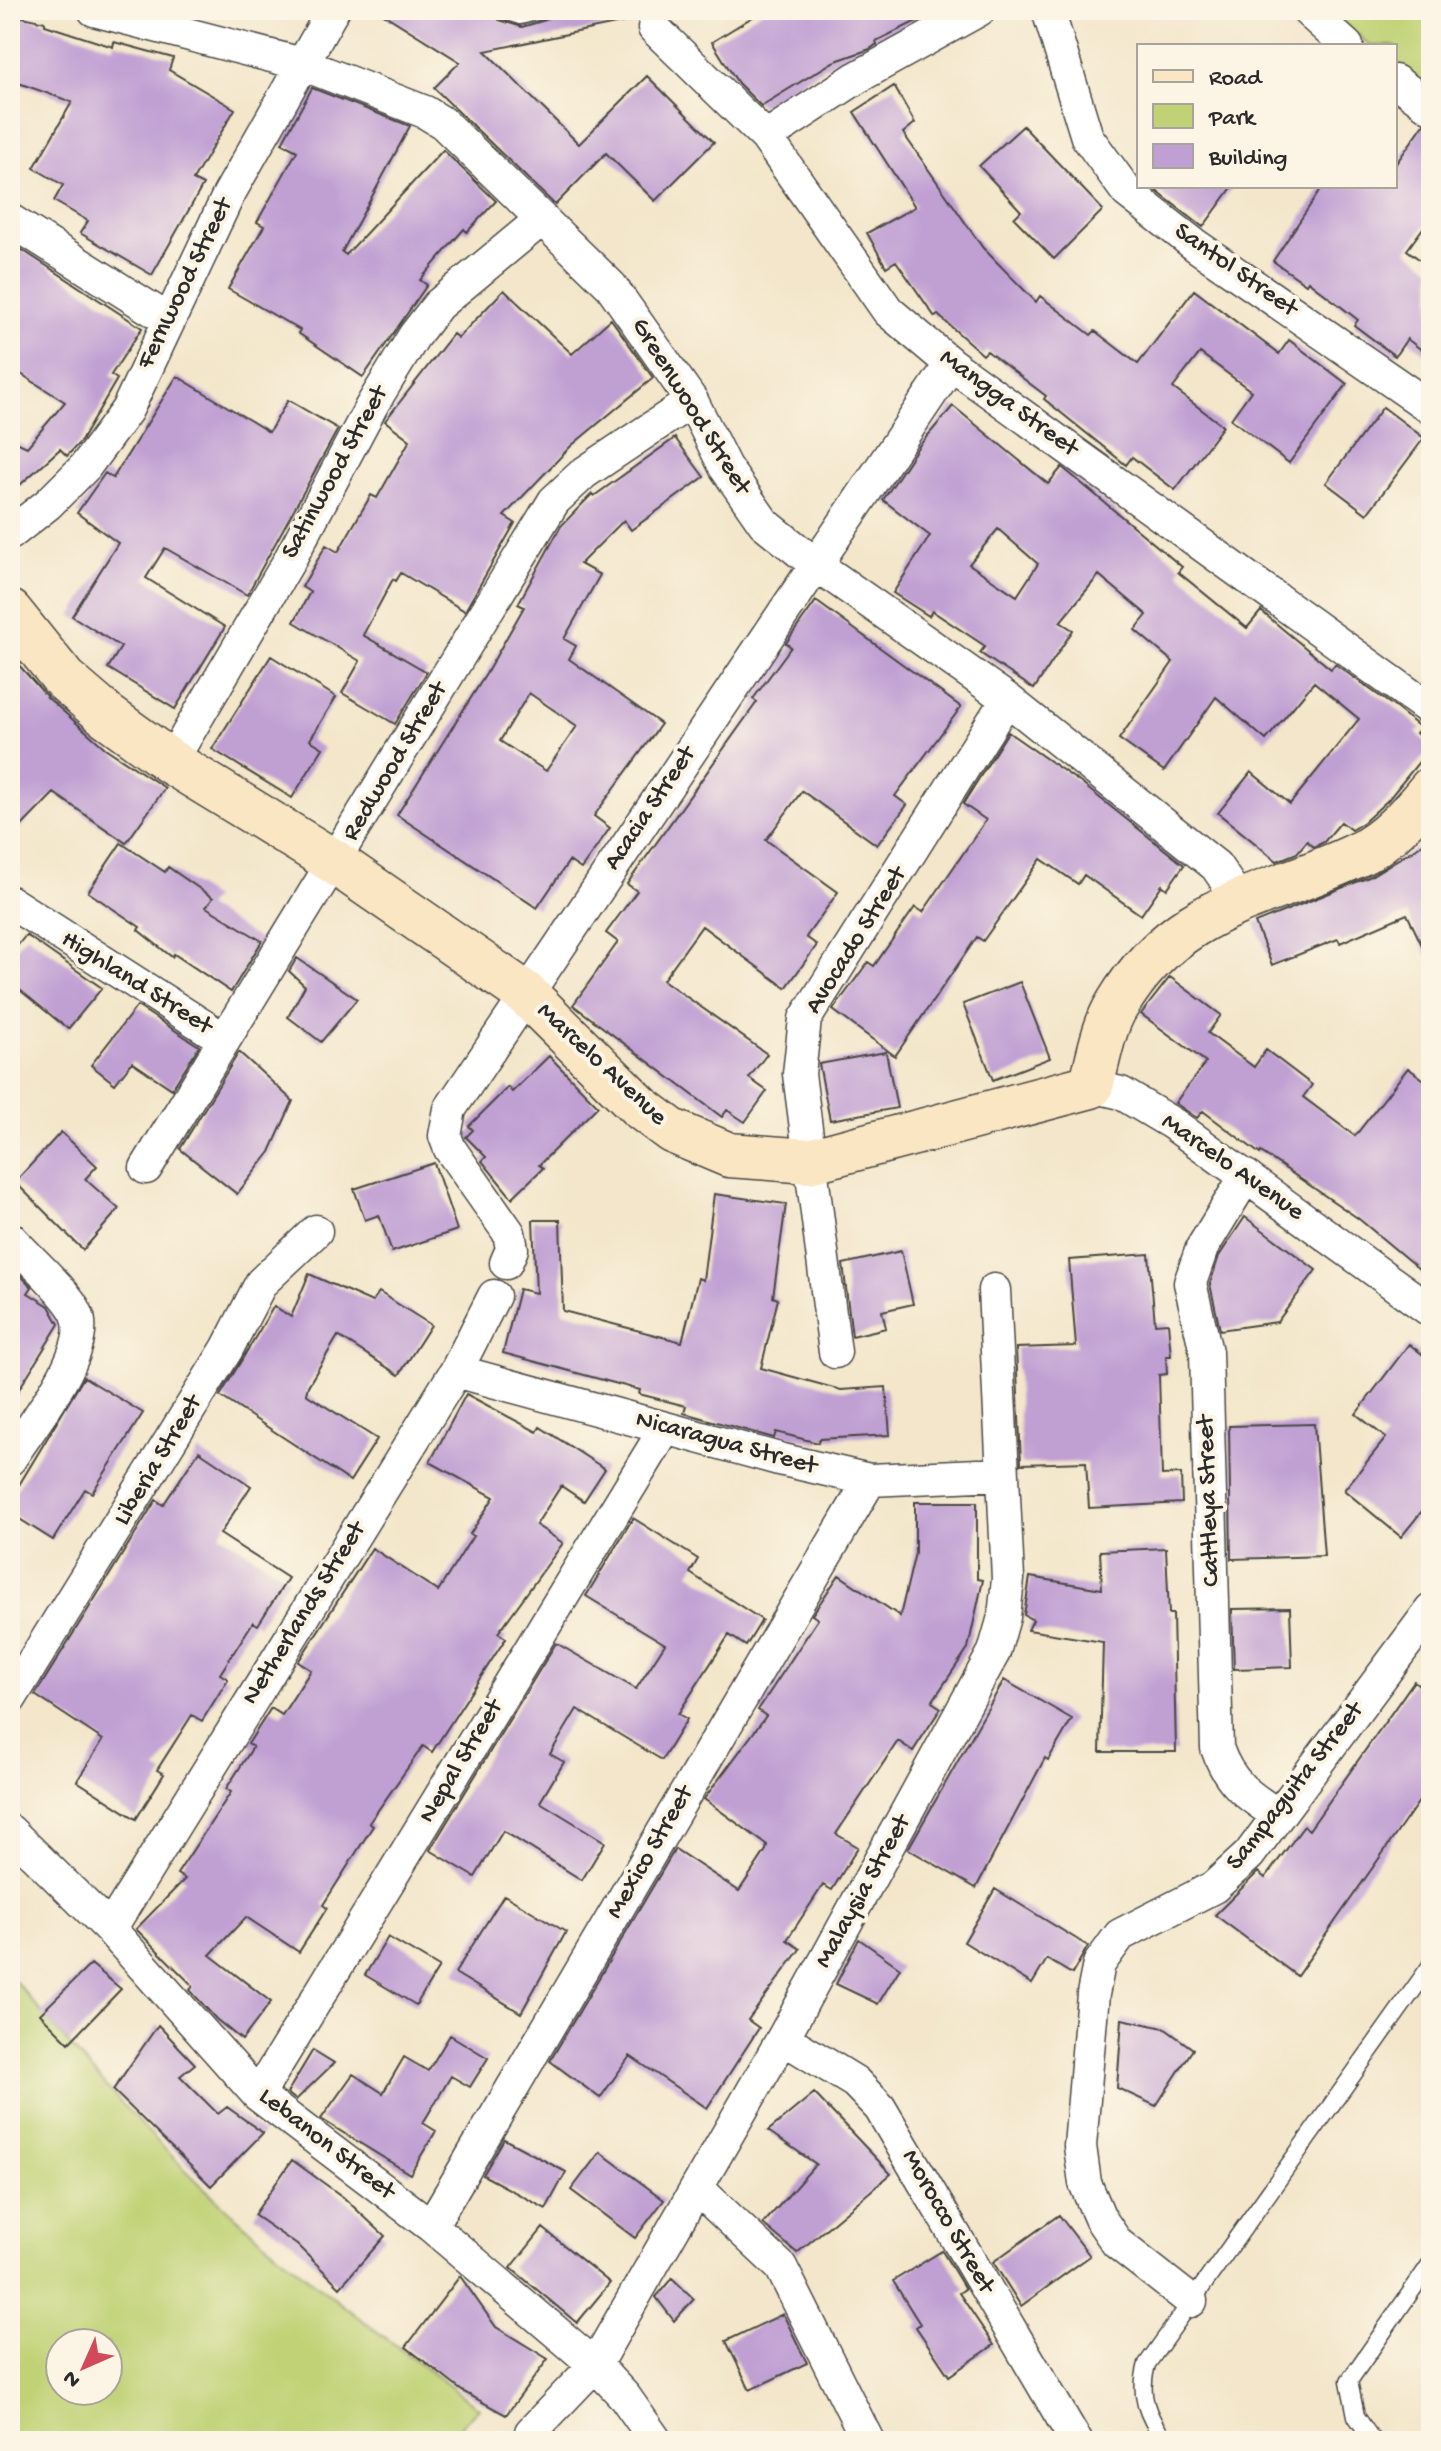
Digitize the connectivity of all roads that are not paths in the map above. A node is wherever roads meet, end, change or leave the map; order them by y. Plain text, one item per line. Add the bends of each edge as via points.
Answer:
1 (94, 10) edge
2 (333, 10) edge
3 (504, 10) edge
4 (543, 10) edge
5 (979, 10) edge
6 (1048, 10) edge
7 (1307, 10) edge
8 (654, 28) dead end
9 (1345, 44) edge
10 (302, 64) junction
11 (1397, 82) edge
12 (1431, 107) edge
13 (766, 137) junction
14 (542, 219) junction
15 (10, 220) edge
16 (167, 319) junction
17 (951, 364) junction
18 (692, 401) junction
19 (1431, 408) edge
20 (10, 534) edge
21 (815, 564) junction
22 (10, 612) edge
23 (1007, 699) junction
24 (1431, 710) edge
25 (171, 762) junction
26 (1431, 789) edge
27 (336, 863) junction
28 (1239, 900) junction
29 (10, 902) edge
30 (526, 994) junction
31 (222, 1038) junction
32 (1091, 1086) junction
33 (809, 1161) junction
34 (146, 1168) dead end
35 (1246, 1176) junction
36 (316, 1231) dead end
37 (10, 1238) edge
38 (506, 1263) dead end
39 (994, 1290) dead end
40 (494, 1296) dead end
41 (1431, 1311) edge
42 (835, 1352) dead end
43 (456, 1371) junction
44 (665, 1429) junction
45 (10, 1459) edge
46 (1000, 1474) junction
47 (870, 1480) junction
48 (1431, 1610) edge
49 (10, 1699) edge
50 (1278, 1815) junction
51 (10, 1831) edge
52 (110, 1929) junction
53 (1431, 1965) edge
54 (783, 2038) junction
55 (258, 2095) junction
56 (697, 2188) junction
57 (431, 2226) junction
58 (1431, 2263) edge
59 (1191, 2301) junction
60 (595, 2365) junction
61 (531, 2432) dead end
62 (656, 2441) edge
63 (868, 2441) edge
64 (1076, 2441) edge
65 (1165, 2441) edge
66 (1373, 2441) edge

1 - 10 street, Greenwood Street
2 - 10 street, Fernwood Street
3 - 4 lane via 520,16
5 - 13 street via 856,78
6 - 19 street, Santol Street via 1087,137 1127,192
7 - 9 street
8 - 13 street, Mangga Street
10 - 14 street, Greenwood Street via 443,123
10 - 16 street, Fernwood Street
11 - 12 street
13 - 17 street, Mangga Street via 873,293
14 - 18 street, Greenwood Street via 611,286
14 - 25 street, Satinwood Street via 438,305 414,336
15 - 16 street
16 - 20 street, Fernwood Street via 127,410 85,467
17 - 21 street, Acacia Street
17 - 24 street, Mangga Street
18 - 21 street, Greenwood Street via 725,467 764,523
18 - 27 street, Redwood Street via 584,473 554,501
21 - 23 street, Greenwood Street
21 - 30 street, Acacia Street
22 - 25 street, Marcelo Avenue via 64,679
23 - 28 street, Greenwood Street via 1216,866
23 - 33 street, Avocado Street via 805,1019 799,1074
25 - 27 street, Marcelo Avenue
26 - 28 street via 1410,814 1362,853
27 - 30 street, Marcelo Avenue
27 - 31 street, Redwood Street
28 - 32 street via 1194,921 1157,954 1116,1006
29 - 31 street, Highland Street
30 - 33 street, Marcelo Avenue via 640,1107 672,1131 729,1155
30 - 38 street, Acacia Street via 445,1121 450,1149 509,1233 512,1249
31 - 34 street, Redwood Street
32 - 33 street, Marcelo Avenue
32 - 35 street, Marcelo Avenue via 1121,1093
33 - 42 street, Avocado Street
35 - 41 street, Marcelo Avenue
35 - 50 street, Cattleya Street via 1202,1248 1190,1283 1206,1352 1217,1748 1240,1791
36 - 49 street, Liberia Street via 261,1283 227,1349
37 - 45 street via 76,1310 81,1327 74,1359
39 - 46 street, Malaysia Street
40 - 43 street, Netherlands Street
43 - 44 street, Nicaragua Street
43 - 52 street, Netherlands Street
44 - 47 street, Nicaragua Street
44 - 55 street, Nepal Street
46 - 47 street, Nicaragua Street
46 - 54 street, Malaysia Street via 1008,1579 994,1652
47 - 57 street, Mexico Street
48 - 50 street, Sampaguita Street
50 - 59 street, Sampaguita Street via 1249,1855 1214,1887 1120,1935 1099,1964 1093,1994 1080,2146 1085,2183 1117,2243
51 - 52 street, Lebanon Street
52 - 55 street, Lebanon Street
53 - 59 lane
54 - 56 street, Malaysia Street
54 - 64 street, Morocco Street via 855,2082 880,2108
55 - 57 street, Lebanon Street
56 - 60 street, Malaysia Street
56 - 63 street via 781,2267
57 - 60 street, Lebanon Street
58 - 66 lane via 1349,2381 1356,2416
59 - 65 lane via 1147,2364 1141,2382 1145,2407
60 - 61 street, Malaysia Street
60 - 62 street, Lebanon Street

